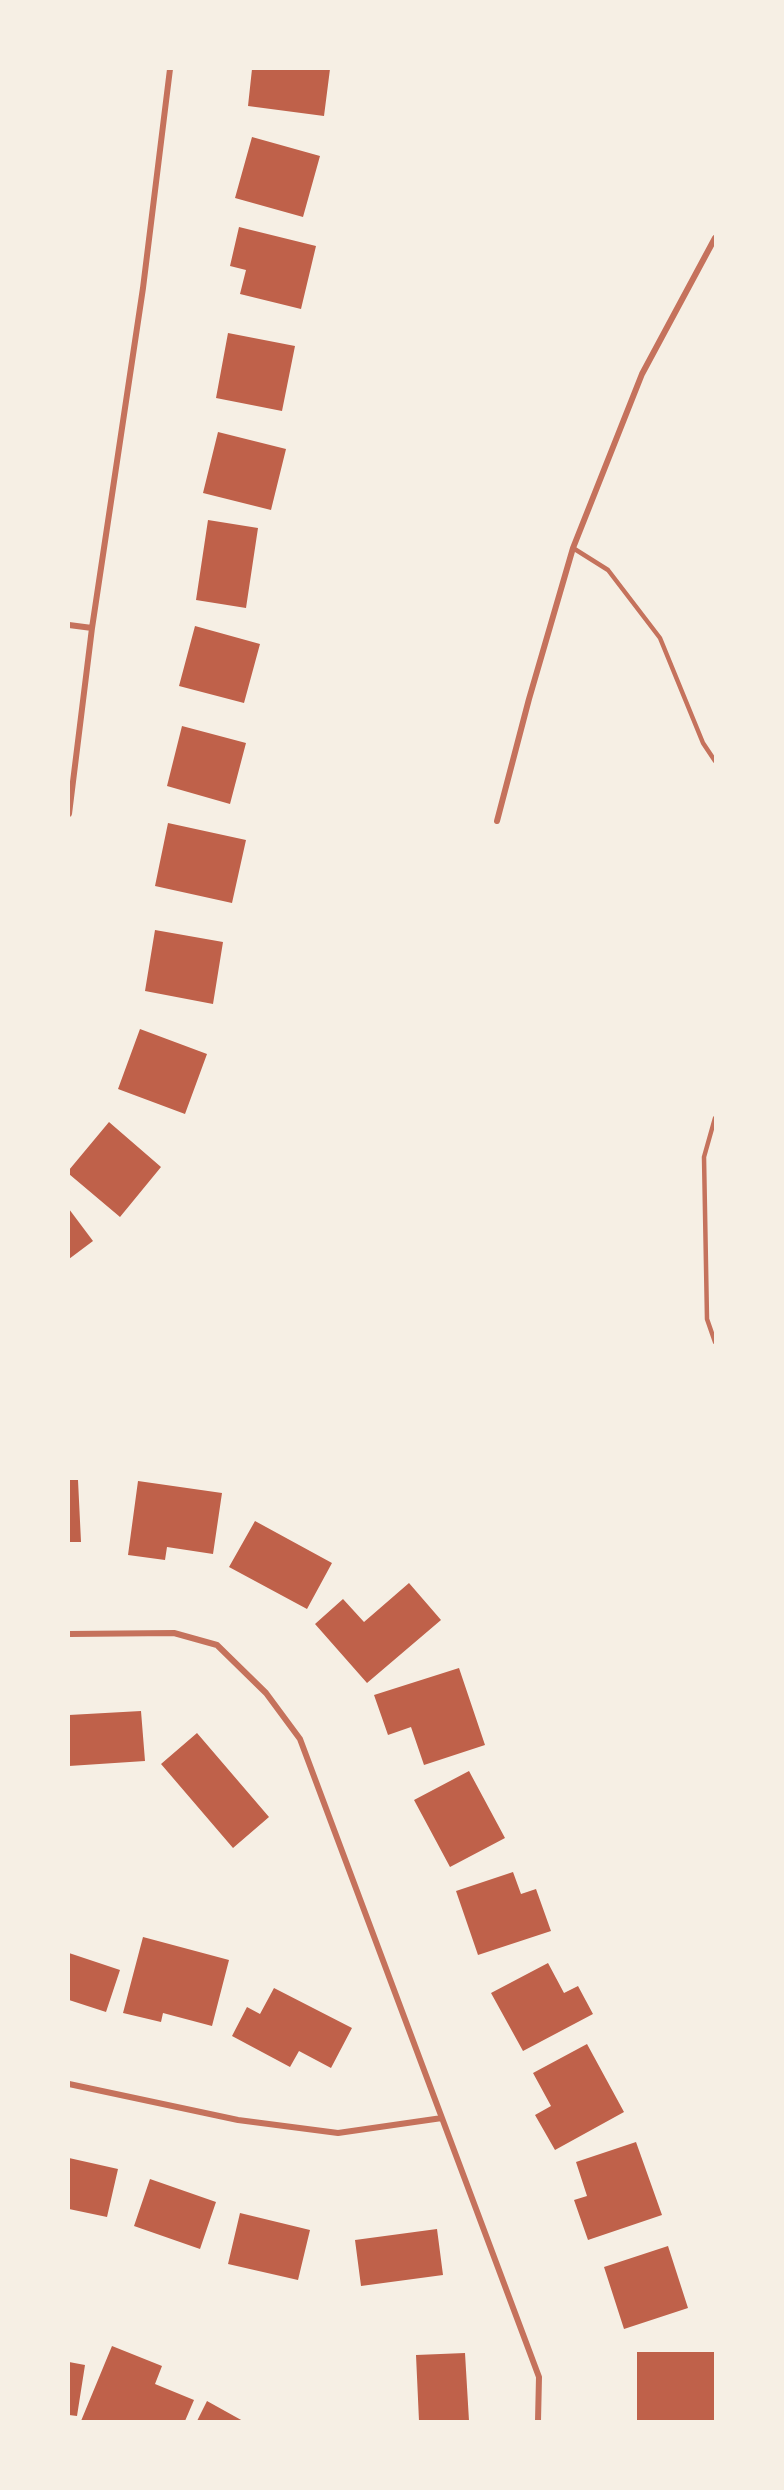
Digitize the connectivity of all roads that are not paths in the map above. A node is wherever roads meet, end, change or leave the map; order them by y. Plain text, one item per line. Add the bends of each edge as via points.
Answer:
1 (170, 69) edge
2 (715, 238) edge
3 (573, 548) junction
4 (69, 625) edge
5 (92, 628) junction
6 (715, 762) edge
7 (69, 814) edge
8 (497, 821) dead end
9 (715, 1118) edge
10 (715, 1342) edge
11 (69, 1634) edge
12 (69, 2084) edge
13 (442, 2118) junction
14 (538, 2421) edge

1 - 5 street via 143,288
2 - 3 street via 642,374
3 - 6 lane via 608,570 660,638 703,743
3 - 8 street
4 - 5 street
5 - 7 street
9 - 10 lane via 704,1157 707,1319
11 - 13 street via 174,1633 218,1645 266,1693 300,1739
12 - 13 street via 238,2120 338,2133
13 - 14 street via 539,2377

